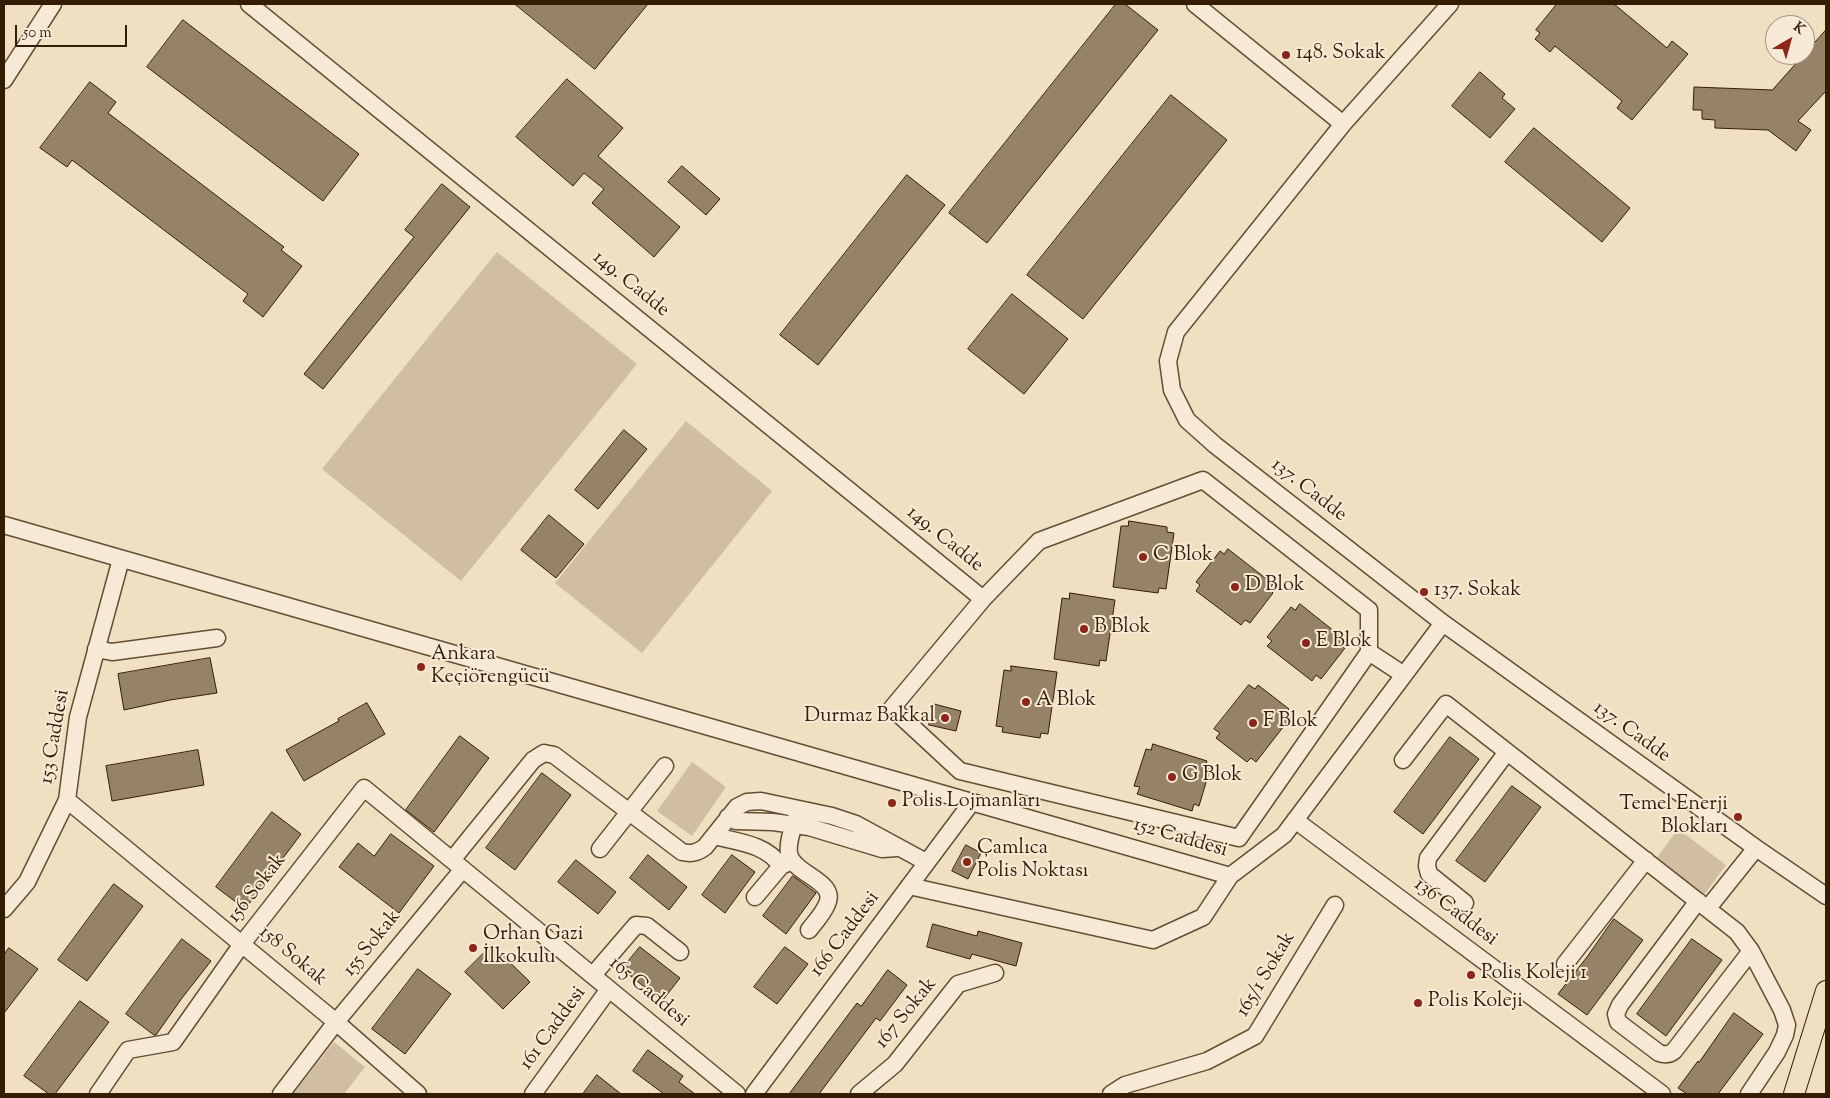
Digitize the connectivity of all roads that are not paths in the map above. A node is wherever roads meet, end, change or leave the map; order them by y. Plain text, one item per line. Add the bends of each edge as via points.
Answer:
1 (53, 4) edge
2 (249, 4) edge
3 (1195, 4) edge
4 (1450, 4) edge
5 (4, 80) edge
6 (1343, 124) junction
7 (4, 525) edge
8 (121, 558) junction
9 (983, 599) junction
10 (1443, 623) junction
11 (217, 638) dead end
12 (96, 649) junction
13 (1370, 652) junction
14 (1404, 675) junction
15 (1507, 752) junction
16 (1403, 760) dead end
17 (665, 766) dead end
18 (67, 800) junction
19 (972, 802) junction
20 (799, 808) junction
21 (628, 812) junction
22 (728, 817) junction
23 (1295, 820) junction
24 (794, 825) junction
25 (714, 836) junction
26 (899, 848) junction
27 (1756, 848) junction
28 (600, 849) dead end
29 (1646, 860) junction
30 (926, 862) junction
31 (786, 863) junction
32 (457, 864) junction
33 (1230, 876) junction
34 (909, 886) junction
35 (1826, 896) edge
36 (755, 897) dead end
37 (1465, 903) dead end
38 (1334, 905) dead end
39 (1703, 905) junction
40 (4, 909) edge
41 (809, 930) dead end
42 (242, 944) junction
43 (1751, 951) junction
44 (680, 952) dead end
45 (1565, 964) dead end
46 (995, 973) dead end
47 (593, 975) junction
48 (609, 989) junction
49 (1826, 991) edge
50 (336, 1022) junction
51 (98, 1094) edge
52 (281, 1094) edge
53 (418, 1094) edge
54 (534, 1094) edge
55 (737, 1094) edge
56 (754, 1094) edge
57 (859, 1094) edge
58 (1111, 1094) edge
59 (1662, 1094) edge
60 (1748, 1094) edge
61 (1794, 1094) edge

1 - 5 street
2 - 9 street, 149. Cadde
3 - 6 street
4 - 6 street, 137. Cadde
6 - 10 street, 137. Cadde via 1176,332 1168,361 1172,390 1187,420 1214,445
7 - 8 street, 152 Caddesi
8 - 12 street, 153 Caddesi
8 - 19 street, 152 Caddesi
9 - 13 street via 1039,541 1203,480 1369,610
9 - 13 street via 892,708 960,770 1239,838
10 - 14 street, 152 Caddesi
10 - 27 street, 137. Cadde
11 - 12 street via 112,652
12 - 18 street, 153 Caddesi via 78,717
13 - 14 street
14 - 23 street, 152 Caddesi
15 - 16 street via 1446,704
15 - 29 street
15 - 37 street via 1428,858 1429,874
17 - 21 street
18 - 40 street, 153 Caddesi via 27,882
18 - 42 street, 158 Sokak
19 - 30 street, 166 Caddesi
19 - 33 street, 152 Caddesi
20 - 22 street, 155 Sokak via 754,800 738,806
20 - 24 street
20 - 26 street, 155 Sokak via 856,824
21 - 25 street, 155 Sokak via 682,852 700,851
21 - 28 street
21 - 32 street, 155 Sokak via 554,755 544,753 533,760
22 - 24 street via 745,822
22 - 25 street, 155 Sokak
23 - 33 street, 152 Caddesi via 1284,835
23 - 59 street, 136 Caddesi
24 - 26 street via 882,849
24 - 31 street
25 - 31 street via 762,849
26 - 30 street, 155 Sokak
27 - 35 street, 137. Cadde
27 - 39 street
29 - 39 street
29 - 45 street
30 - 34 street, 166 Caddesi
31 - 36 street
31 - 41 street via 829,891 827,906
32 - 42 street, 156 Sokak via 364,788
32 - 47 street, 165 Caddesi
32 - 50 street, 155 Sokak
33 - 34 street via 1203,917 1153,940
34 - 56 street, 166 Caddesi
38 - 58 street, 165/1 Sokak via 1255,1036 1206,1061 1125,1085
39 - 43 street via 1737,932
39 - 43 street via 1617,1009 1618,1022 1659,1053 1670,1054
42 - 50 street, 158 Sokak
42 - 51 street, 156 Sokak via 173,1042 128,1050
43 - 60 street via 1787,1024 1777,1052
44 - 47 street via 640,924 633,927
46 - 57 street, 167 Sokak via 958,984 895,1064
47 - 48 street, 165 Caddesi
48 - 54 street, 161 Caddesi
48 - 55 street, 165 Caddesi
49 - 61 main road
50 - 52 street, 155 Sokak
50 - 53 street, 158 Sokak

